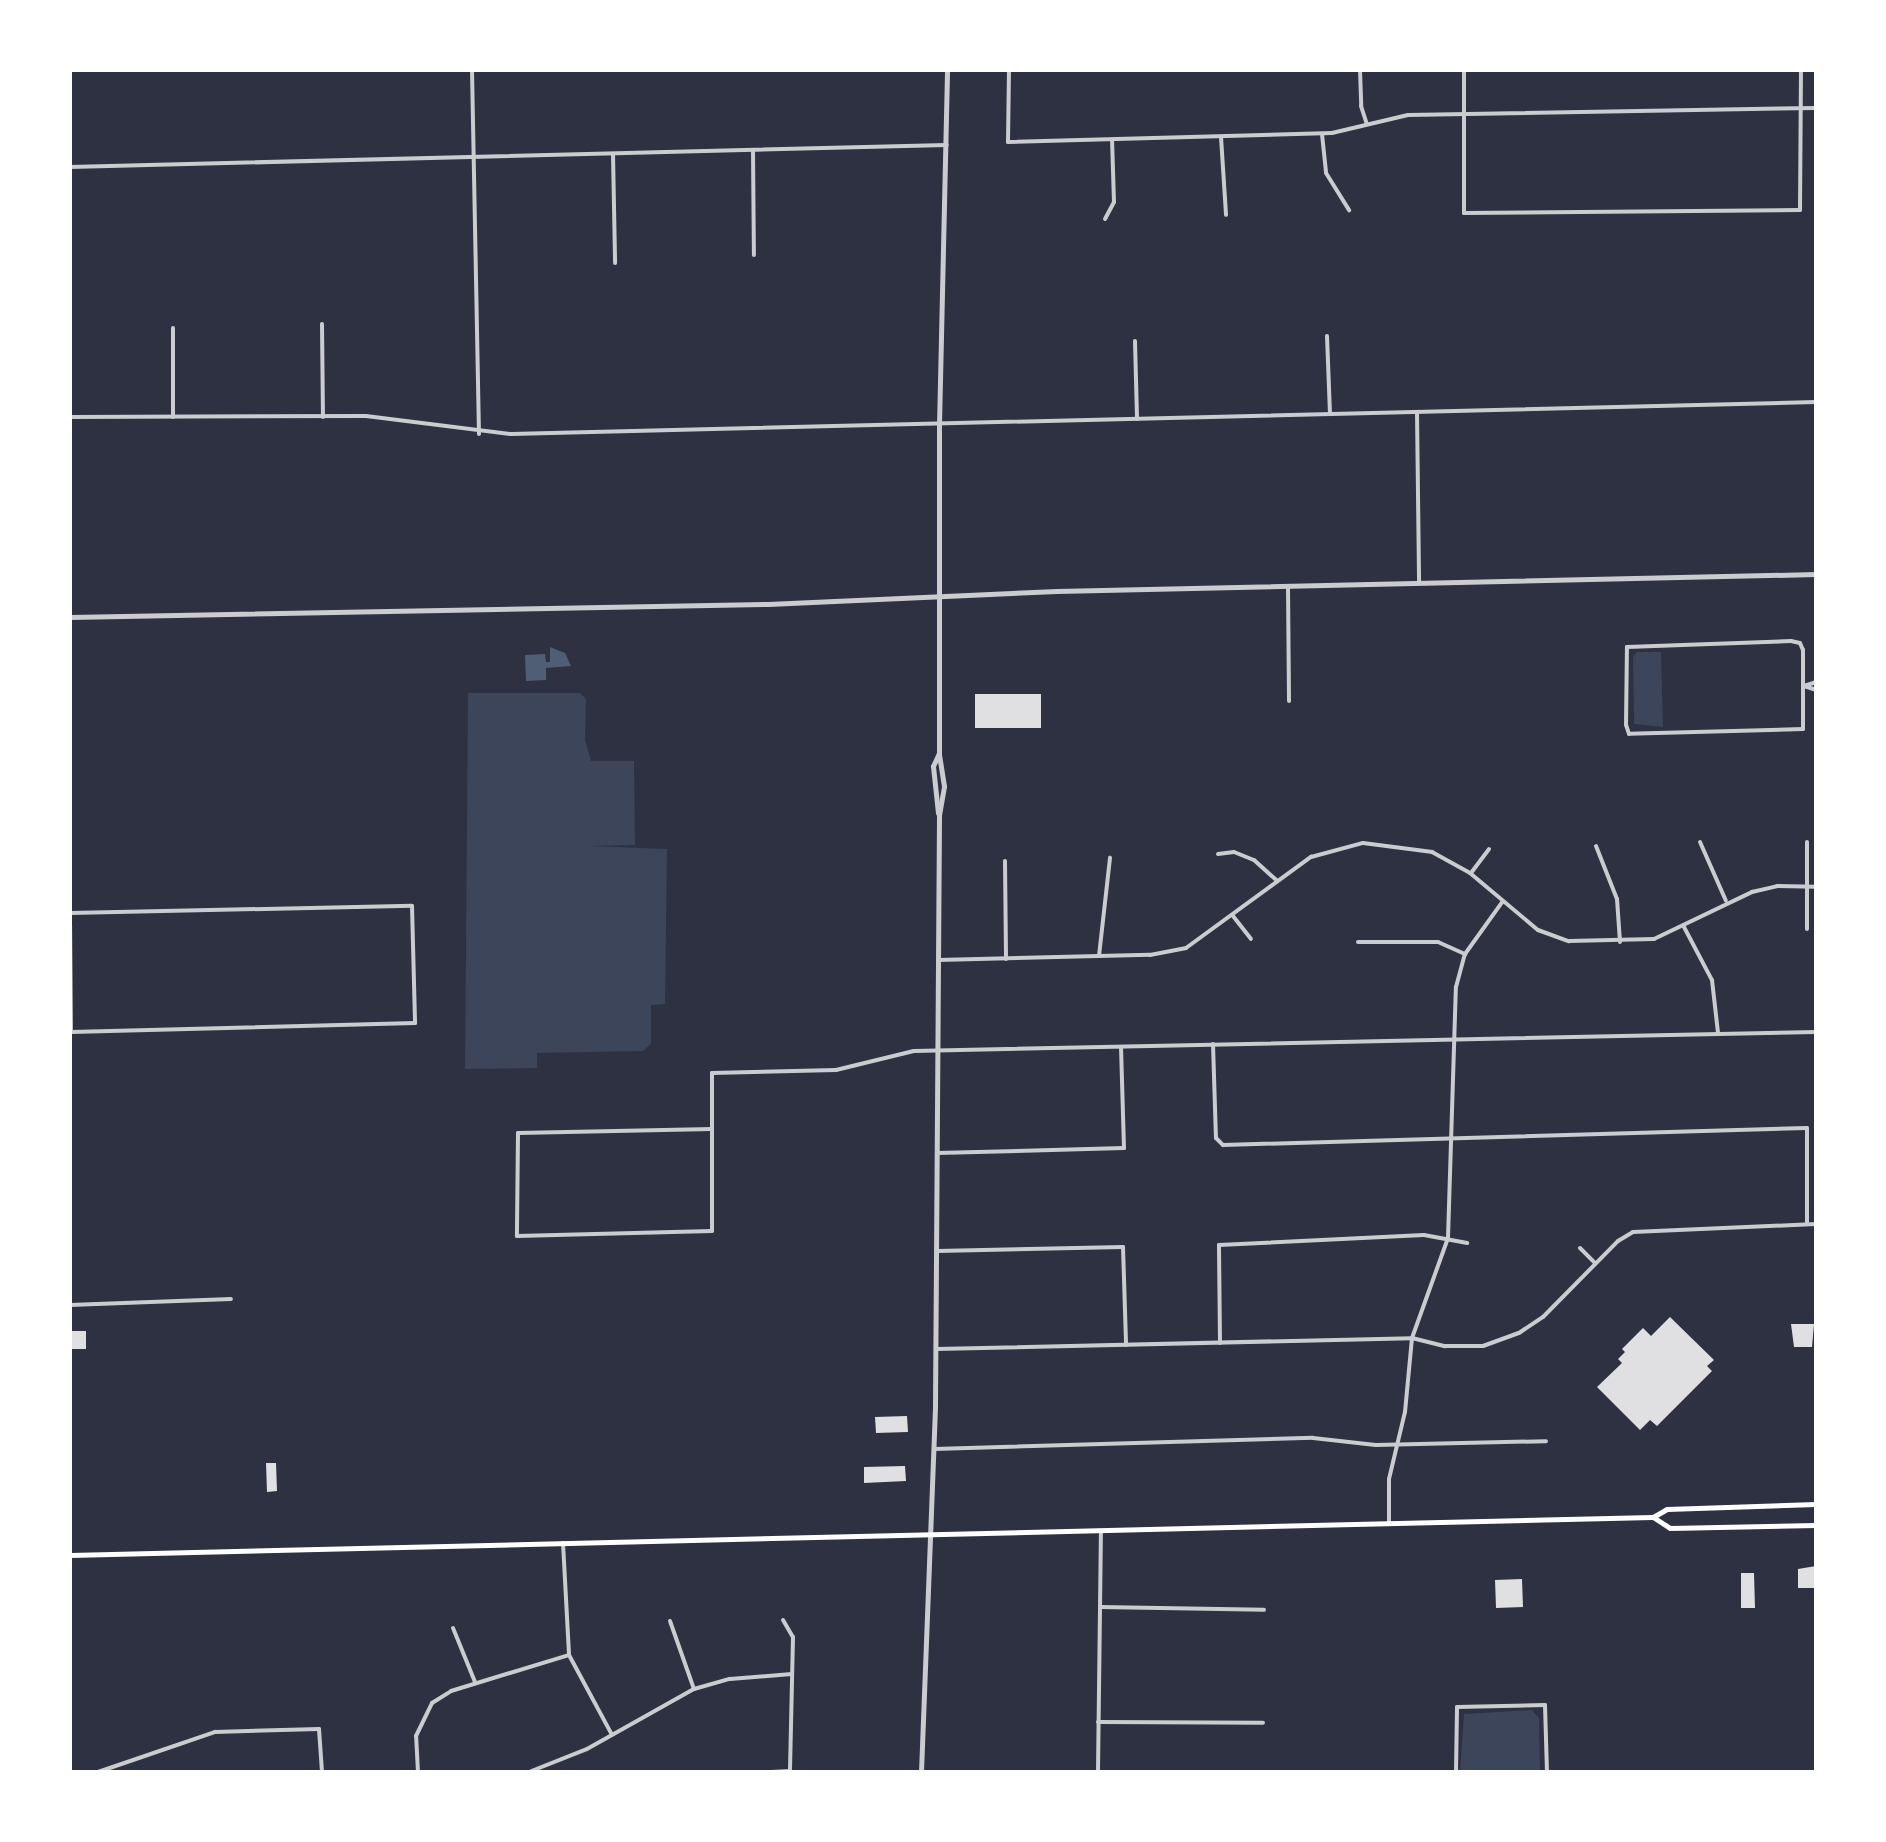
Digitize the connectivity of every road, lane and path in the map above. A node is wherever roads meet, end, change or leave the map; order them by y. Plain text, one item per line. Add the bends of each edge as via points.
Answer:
1 (472, 70) edge
2 (948, 70) edge
3 (1009, 70) edge
4 (1360, 70) edge
5 (1464, 70) edge
6 (1801, 70) edge
7 (1800, 107) junction
8 (1816, 108) edge
9 (1464, 114) junction
10 (1368, 125) junction
11 (1322, 134) junction
12 (1222, 137) junction
13 (1112, 140) junction
14 (947, 145) junction
15 (753, 150) junction
16 (613, 154) junction
17 (472, 157) junction
18 (70, 167) edge
19 (1349, 210) dead end
20 (1226, 216) dead end
21 (1105, 220) dead end
22 (754, 256) dead end
23 (616, 263) dead end
24 (322, 324) dead end
25 (173, 328) dead end
26 (1327, 336) dead end
27 (1135, 341) dead end
28 (1816, 402) edge
29 (1417, 411) junction
30 (1330, 413) junction
31 (324, 417) junction
32 (70, 418) edge
33 (174, 418) junction
34 (1137, 419) junction
35 (940, 425) junction
36 (478, 434) junction
37 (1816, 574) edge
38 (1420, 582) junction
39 (1288, 585) junction
40 (939, 598) junction
41 (70, 618) edge
42 (1816, 682) edge
43 (1804, 686) junction
44 (1816, 690) edge
45 (1288, 701) dead end
46 (939, 752) junction
47 (938, 816) junction
48 (1700, 842) dead end
49 (1807, 842) dead end
50 (1596, 846) dead end
51 (1489, 849) dead end
52 (1218, 854) dead end
53 (1110, 858) dead end
54 (1005, 861) dead end
55 (1470, 873) junction
56 (1276, 880) junction
57 (1807, 887) junction
58 (1816, 887) edge
59 (1503, 901) junction
60 (1726, 901) junction
61 (70, 913) edge
62 (1233, 916) junction
63 (70, 926) edge
64 (1684, 927) junction
65 (1807, 929) dead end
66 (1251, 939) dead end
67 (1358, 942) dead end
68 (1620, 942) junction
69 (1465, 954) junction
70 (1099, 956) junction
71 (1006, 959) junction
72 (938, 960) junction
73 (70, 972) edge
74 (71, 1032) edge
75 (1816, 1032) edge
76 (1718, 1033) junction
77 (1454, 1038) junction
78 (1213, 1044) junction
79 (1121, 1047) junction
80 (938, 1051) junction
81 (712, 1129) junction
82 (1453, 1141) junction
83 (937, 1153) junction
84 (1816, 1224) edge
85 (1808, 1225) junction
86 (1448, 1238) junction
87 (1467, 1242) dead end
88 (1580, 1248) dead end
89 (937, 1251) junction
90 (1596, 1263) junction
91 (230, 1299) dead end
92 (70, 1304) edge
93 (1412, 1338) junction
94 (1220, 1344) junction
95 (1126, 1345) junction
96 (936, 1349) junction
97 (1546, 1441) dead end
98 (1396, 1444) junction
99 (934, 1449) junction
100 (1816, 1504) edge
101 (1654, 1517) junction
102 (1389, 1522) junction
103 (1816, 1524) edge
104 (1101, 1530) junction
105 (931, 1534) junction
106 (563, 1543) junction
107 (70, 1555) edge
108 (1100, 1608) junction
109 (1264, 1610) dead end
110 (783, 1620) dead end
111 (670, 1621) dead end
112 (453, 1628) dead end
113 (569, 1655) junction
114 (792, 1674) junction
115 (476, 1682) junction
116 (694, 1689) junction
117 (1098, 1722) junction
118 (1263, 1722) dead end
119 (611, 1734) junction
120 (98, 1772) edge
121 (322, 1772) edge
122 (418, 1772) edge
123 (529, 1772) edge
124 (771, 1772) edge
125 (790, 1772) edge
126 (921, 1772) edge
127 (1098, 1772) edge
128 (1456, 1772) edge
129 (1547, 1772) edge

1 - 17 street
2 - 14 street
3 - 13 street via 1008,142
4 - 10 street
5 - 9 street
6 - 7 street
7 - 8 street
7 - 9 street
7 - 9 street via 1800,210 1464,214
9 - 10 street via 1408,115
10 - 11 street
11 - 12 street
11 - 19 street via 1326,173
12 - 13 street
12 - 20 street
13 - 21 street via 1114,202
14 - 15 street
14 - 35 street
15 - 16 street
15 - 22 street
16 - 17 street
16 - 23 street
17 - 18 street
17 - 36 street
24 - 31 street
25 - 33 street
26 - 30 street
27 - 34 street
28 - 29 street
29 - 30 street
29 - 38 street
30 - 34 street
31 - 33 street
31 - 36 street via 394,418
32 - 33 street
34 - 35 street
35 - 36 street
35 - 40 street
37 - 38 street
38 - 39 street
39 - 40 street
39 - 45 street
40 - 41 street
40 - 46 street
42 - 43 street
43 - 43 street via 1803,728 1630,734 1626,726 1627,647 1800,643
43 - 44 street
46 - 47 street via 944,786
46 - 47 street via 932,766
47 - 72 street
48 - 60 street
49 - 57 street
50 - 68 street via 1618,899
51 - 55 street
52 - 56 street via 1254,860
53 - 70 street
54 - 71 street
55 - 56 street via 1420,848 1363,843 1327,849
55 - 59 street
56 - 62 street
57 - 58 street
57 - 60 street via 1776,886
57 - 65 street
59 - 68 street via 1538,930 1569,942
59 - 69 street
60 - 64 street
61 - 74 street via 412,906 415,1023
62 - 66 street
62 - 70 street via 1186,948
63 - 73 street
64 - 68 street
64 - 76 street via 1712,980
67 - 69 street via 1438,942
69 - 77 street
70 - 71 street
71 - 72 street
72 - 80 street
73 - 74 street
75 - 76 street
76 - 77 street
77 - 78 street
77 - 82 street
78 - 79 street
78 - 82 street via 1217,1143
79 - 80 street
79 - 83 street via 1124,1148
80 - 81 street via 836,1070 712,1073
80 - 83 street
81 - 81 street via 518,1133 517,1236 712,1230
82 - 85 street via 1807,1128
82 - 86 street
83 - 89 street
84 - 85 street
85 - 90 street via 1645,1229 1625,1236
86 - 87 street
86 - 93 street
86 - 94 street via 1219,1245
88 - 90 street
89 - 95 street via 1122,1246
89 - 96 street
90 - 93 street via 1543,1316 1506,1338 1456,1347
91 - 92 street
93 - 94 street
93 - 98 street
94 - 95 street
95 - 96 street
96 - 99 street
97 - 98 street
98 - 99 street via 1314,1438
98 - 102 street
99 - 105 street
100 - 101 main road via 1667,1509
101 - 102 main road
101 - 103 main road via 1670,1528
102 - 104 main road
104 - 105 main road
104 - 108 street
105 - 106 main road
105 - 126 street
106 - 107 main road
106 - 113 street
108 - 109 street
108 - 117 street
110 - 114 street via 792,1637
111 - 116 street
112 - 115 street
113 - 115 street
113 - 119 street
114 - 116 street
114 - 125 street
115 - 122 street via 432,1702 416,1736
116 - 119 street
117 - 118 street
117 - 127 street
119 - 123 street
120 - 121 street via 215,1732 319,1729
124 - 125 street
128 - 129 street via 1456,1707 1545,1704

